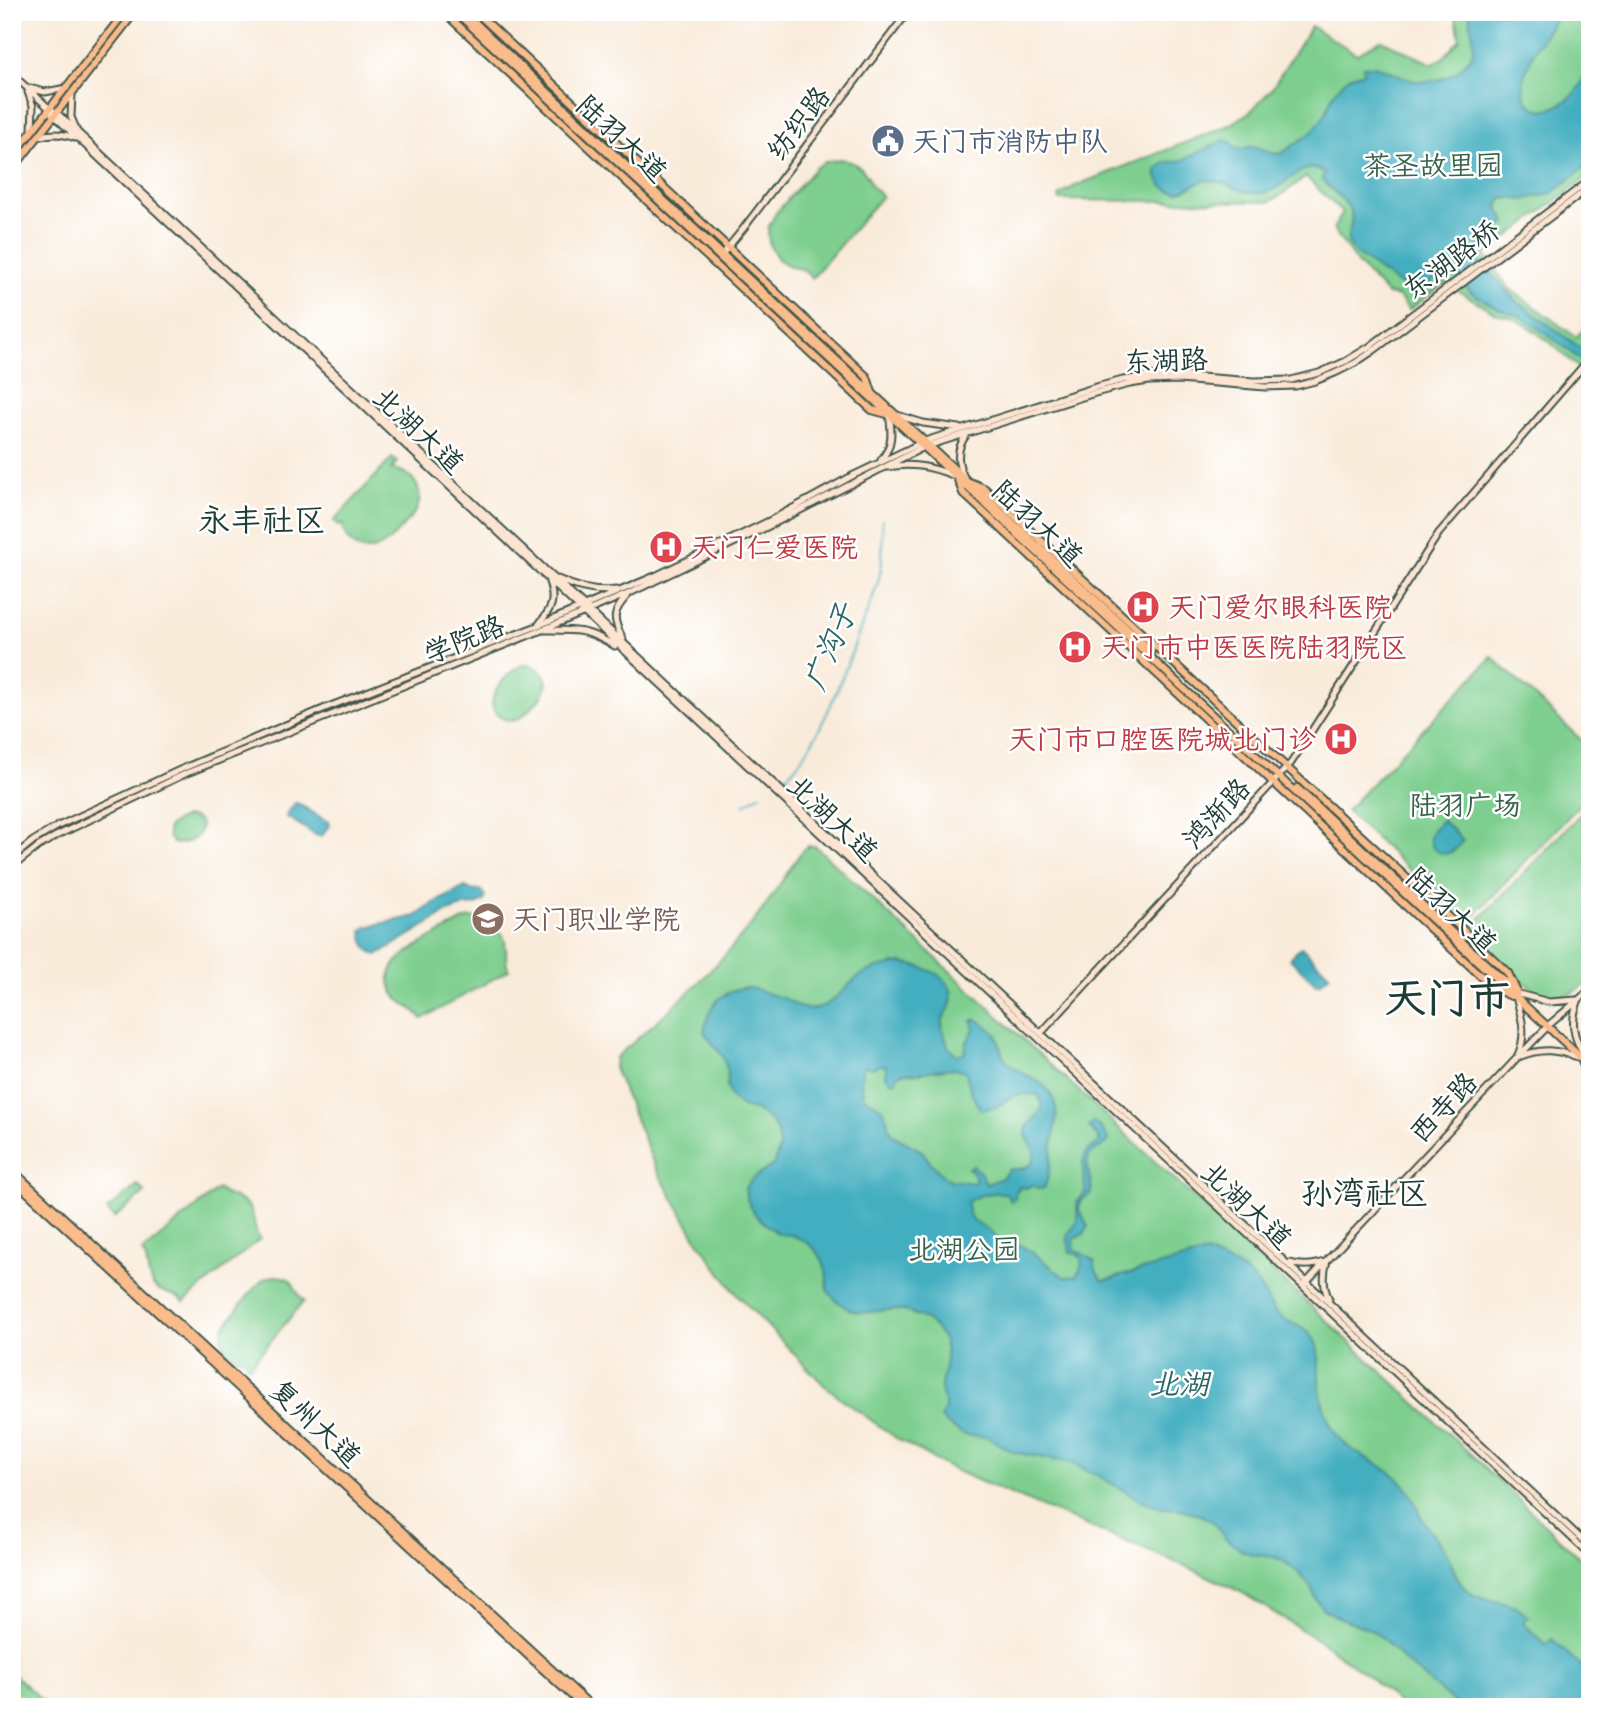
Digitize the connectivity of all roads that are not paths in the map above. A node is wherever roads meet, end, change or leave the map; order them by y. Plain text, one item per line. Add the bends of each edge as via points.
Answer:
1 (125, 12) edge
2 (135, 12) edge
3 (444, 12) edge
4 (456, 12) edge
5 (464, 12) edge
6 (476, 12) edge
7 (908, 12) edge
8 (12, 74) edge
9 (25, 86) junction
10 (70, 90) junction
11 (50, 109) junction
12 (55, 115) junction
13 (31, 132) junction
14 (38, 137) junction
15 (81, 139) junction
16 (12, 157) edge
17 (12, 170) edge
18 (1590, 180) edge
19 (1590, 187) edge
20 (1522, 235) junction
21 (727, 248) junction
22 (718, 258) junction
23 (1408, 321) joint
24 (1590, 358) edge
25 (873, 394) junction
26 (892, 415) junction
27 (967, 430) junction
28 (925, 444) junction
29 (879, 466) junction
30 (957, 478) junction
31 (966, 480) junction
32 (550, 578) junction
33 (628, 590) junction
34 (584, 609) junction
35 (539, 628) junction
36 (626, 649) junction
37 (1287, 767) junction
38 (1278, 777) junction
39 (1301, 780) junction
40 (12, 858) edge
41 (12, 867) edge
42 (1408, 879) junction
43 (1412, 895) junction
44 (1423, 923) junction
45 (1447, 934) junction
46 (1590, 990) edge
47 (1517, 996) junction
48 (1579, 999) junction
49 (1549, 1025) junction
50 (1039, 1035) junction
51 (1586, 1058) edge
52 (1516, 1059) junction
53 (1590, 1066) edge
54 (1590, 1076) edge
55 (12, 1170) edge
56 (12, 1178) edge
57 (1284, 1260) junction
58 (1327, 1261) junction
59 (1305, 1284) junction
60 (1332, 1305) junction
61 (1590, 1547) edge
62 (1590, 1555) edge
63 (1590, 1693) edge
64 (584, 1707) edge
65 (592, 1707) edge
66 (1577, 1707) edge

1 - 10 main road
2 - 10 main road
3 - 22 main road
4 - 22 main road, 陆羽大道
5 - 22 main road, 陆羽大道
6 - 21 main road
7 - 21 main road, 纺织路
8 - 9 main road, 北湖大道
9 - 10 main road via 44,92
9 - 11 main road, 北湖大道
9 - 13 main road via 33,106
10 - 11 main road
10 - 12 main road
10 - 15 main road via 71,117
11 - 12 main road, 北湖大道
11 - 13 main road
12 - 14 main road
12 - 15 main road, 北湖大道
13 - 16 main road
14 - 15 main road via 51,133
14 - 17 main road
15 - 32 main road, 北湖大道
18 - 20 main road
19 - 20 main road
20 - 23 main road, 东湖路桥
21 - 22 main road, 纺织路
21 - 25 main road via 867,377
22 - 25 main road, 陆羽大道
22 - 26 main road via 872,410
23 - 27 main road, 东湖路 via 1355,363 1304,384 1139,382
24 - 37 main road, 鸿渐路 via 1439,533
25 - 26 main road, 陆羽大道
26 - 27 main road
26 - 28 main road, 陆羽大道
26 - 29 main road via 890,446
27 - 28 main road, 东湖路
27 - 31 main road via 958,461
28 - 29 main road, 学院路
28 - 30 main road, 陆羽大道
28 - 31 main road, 陆羽大道
29 - 30 main road via 919,465
29 - 33 main road, 学院路
30 - 38 main road, 陆羽大道 via 963,493
31 - 37 main road via 984,488
31 - 38 main road, 陆羽大道
32 - 33 main road via 594,590
32 - 34 main road, 北湖大道
32 - 35 main road via 553,601
33 - 34 main road, 学院路
33 - 36 main road via 615,614
34 - 35 main road, 学院路
34 - 36 main road, 北湖大道
35 - 36 main road via 587,632
35 - 40 main road, 学院路 via 335,704 184,768 58,827
35 - 41 main road, 学院路 via 187,774 56,836
36 - 50 main road, 北湖大道
37 - 38 main road, 鸿渐路
37 - 39 main road
38 - 39 main road
38 - 43 main road, 陆羽大道
38 - 44 main road via 1293,800
38 - 45 main road, 陆羽大道
38 - 50 main road, 鸿渐路
39 - 42 main road
42 - 43 main road
42 - 47 main road via 1508,974
43 - 47 main road, 陆羽大道
44 - 45 main road
44 - 47 main road via 1495,989
45 - 47 main road, 陆羽大道
46 - 48 main road, 西寺路
47 - 48 main road via 1549,1002
47 - 49 main road, 陆羽大道
47 - 52 main road via 1524,1037
48 - 49 main road, 西寺路
48 - 51 main road via 1573,1029
49 - 51 main road, 陆羽大道
49 - 52 main road, 西寺路
50 - 57 main road, 北湖大道
50 - 59 main road, 北湖大道
51 - 52 main road via 1550,1050
51 - 53 main road, 陆羽大道
51 - 54 main road
52 - 58 main road, 西寺路
55 - 65 main road, 复州大道
56 - 64 main road, 复州大道
57 - 58 main road via 1305,1266
57 - 59 main road, 北湖大道
58 - 59 main road, 西寺路
58 - 60 main road via 1324,1281
59 - 60 main road, 北湖大道
59 - 62 main road, 北湖大道
60 - 61 main road, 北湖大道
63 - 66 main road

